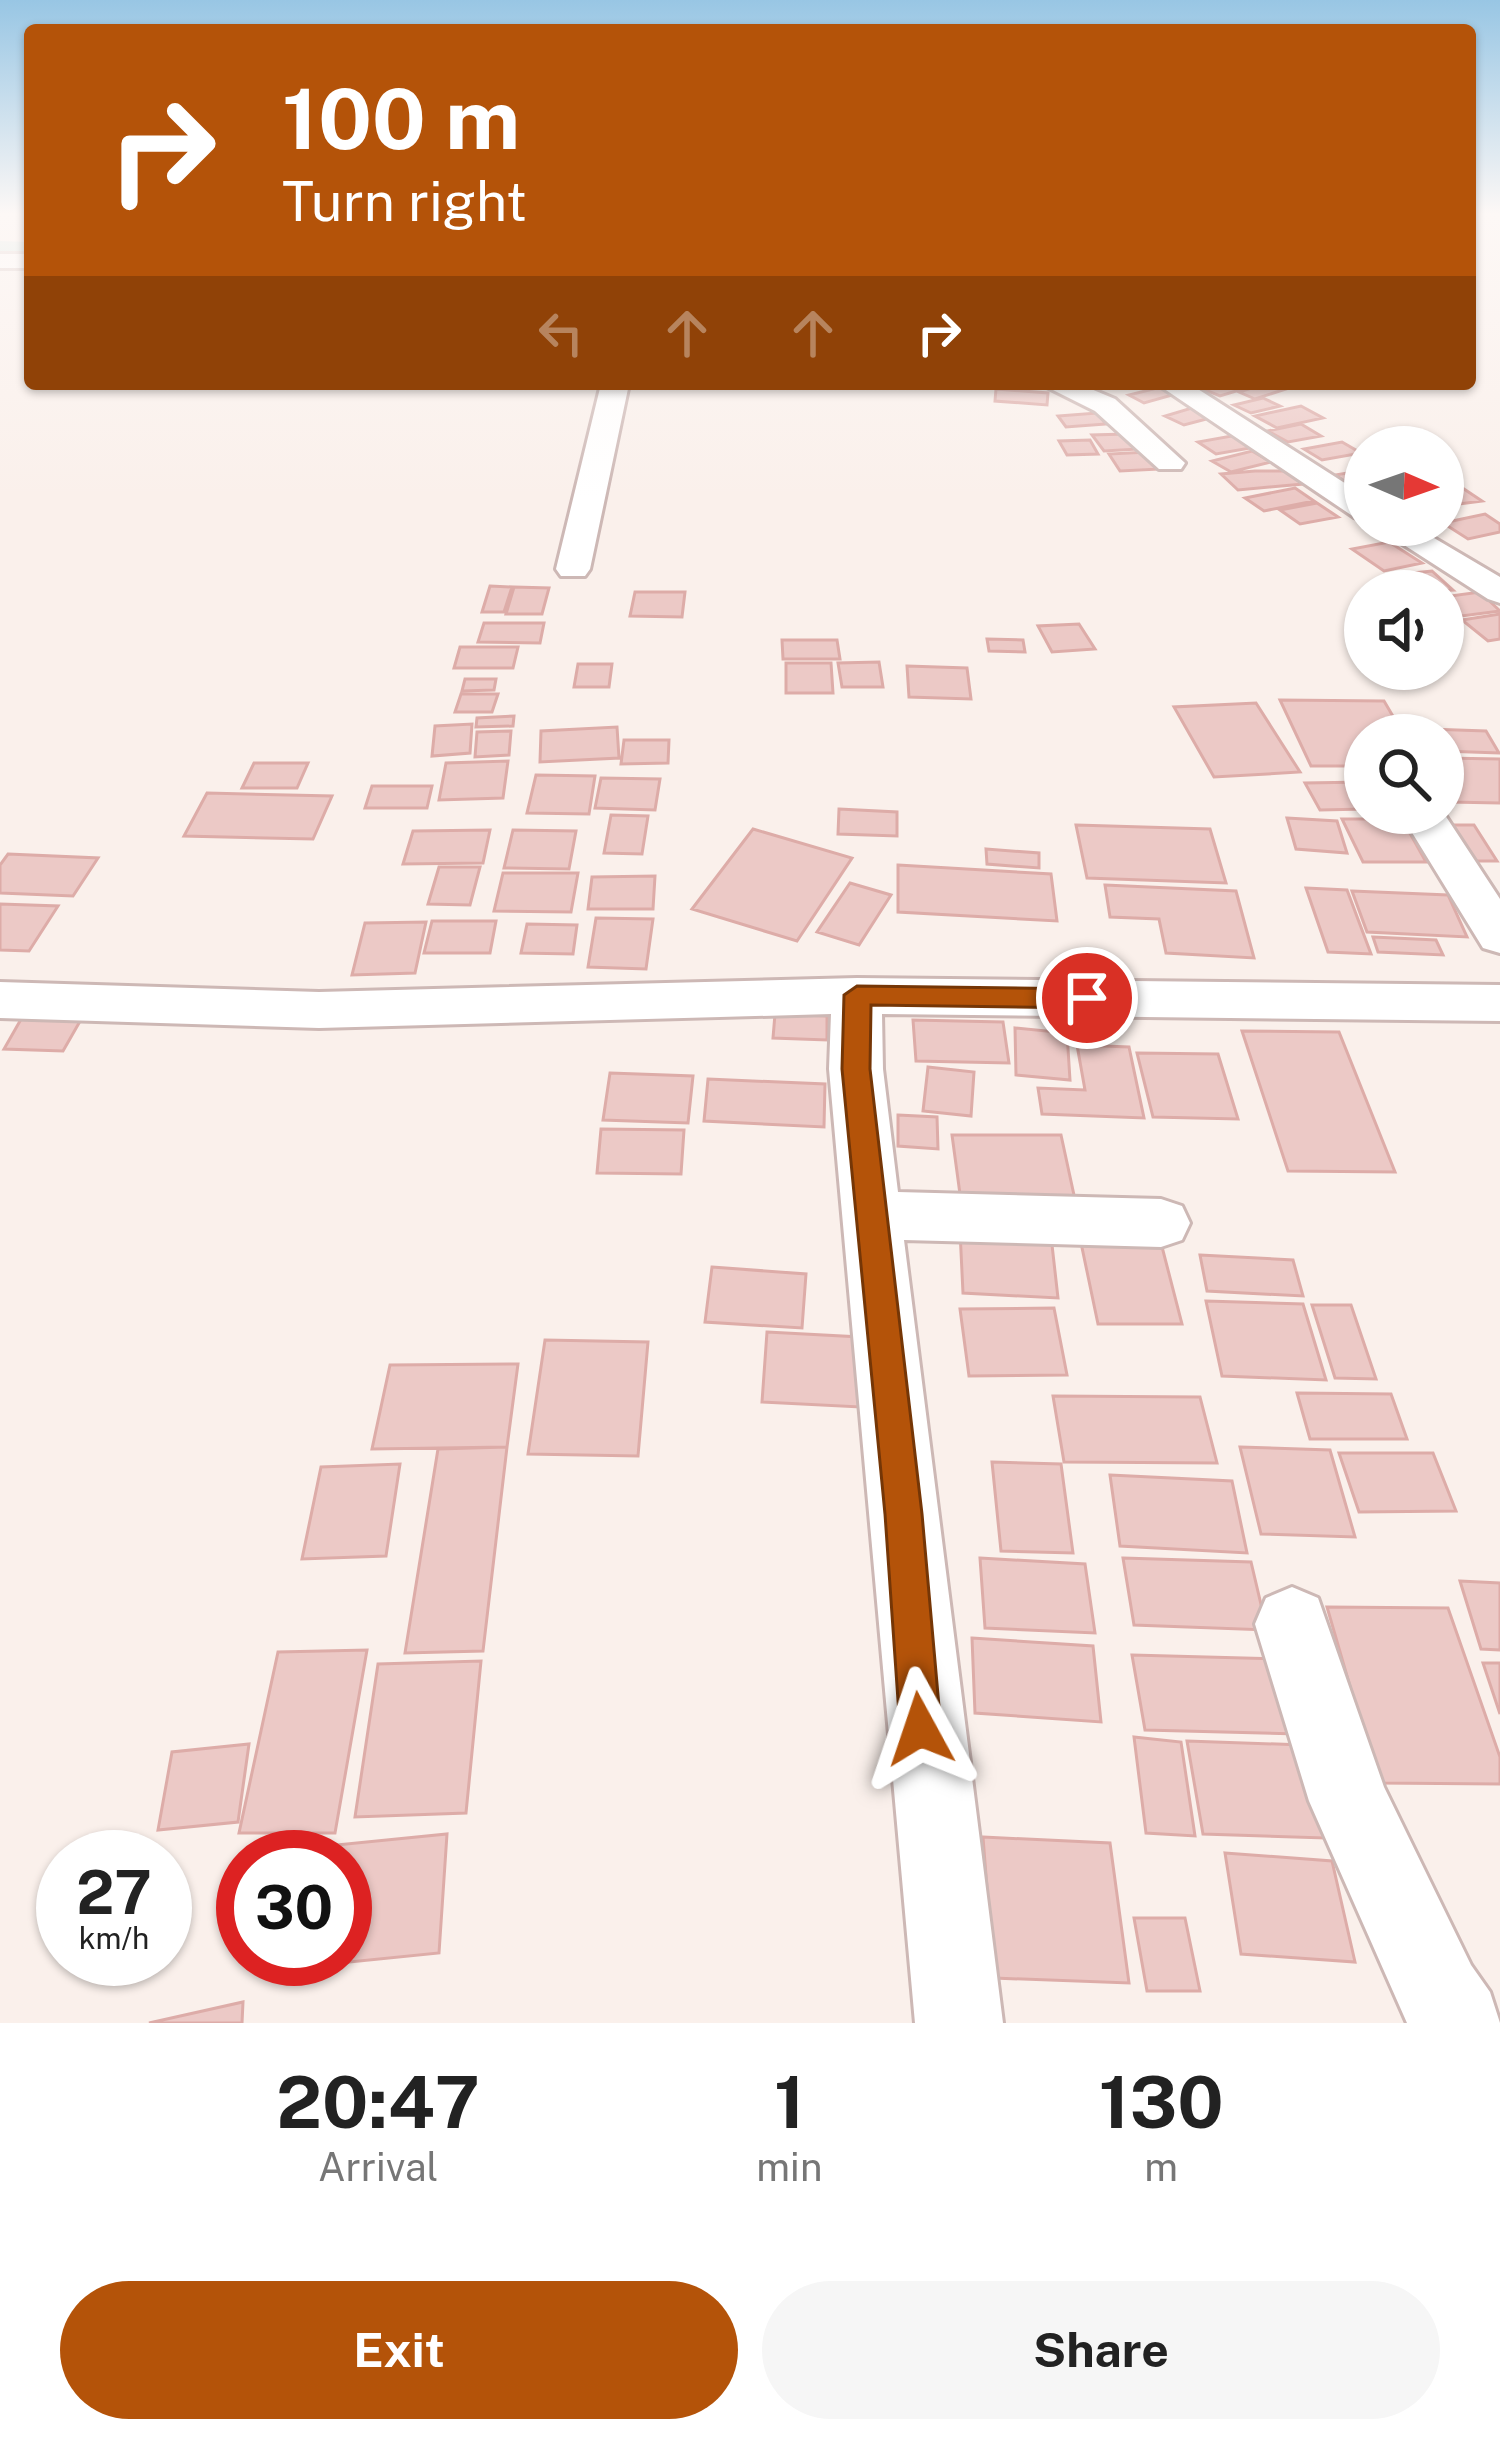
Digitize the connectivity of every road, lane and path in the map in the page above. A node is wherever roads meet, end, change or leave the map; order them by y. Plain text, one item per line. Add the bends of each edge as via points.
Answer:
1 (614, 390) edge
2 (1069, 390) edge
3 (1180, 390) edge
4 (1170, 463) dead end
5 (1344, 496) edge
6 (1420, 546) edge
7 (1500, 555) edge
8 (1437, 557) junction
9 (573, 569) dead end
10 (1500, 592) edge
11 (1435, 834) edge
12 (1500, 937) edge
13 (857, 995) junction
14 (0, 1000) edge
15 (1500, 1004) edge
16 (872, 1215) junction
17 (1161, 1223) dead end
18 (1292, 1624) dead end
19 (959, 2023) edge
20 (1459, 2023) edge

1 - 9 street
2 - 4 street via 1105,405
3 - 5 street
6 - 8 street
7 - 8 street via 1477,549
8 - 10 street
11 - 12 street
13 - 14 street via 319,1010
13 - 15 street
13 - 16 street via 856,1069
16 - 17 street
16 - 19 street via 920,1729
18 - 20 street via 1349,1801

